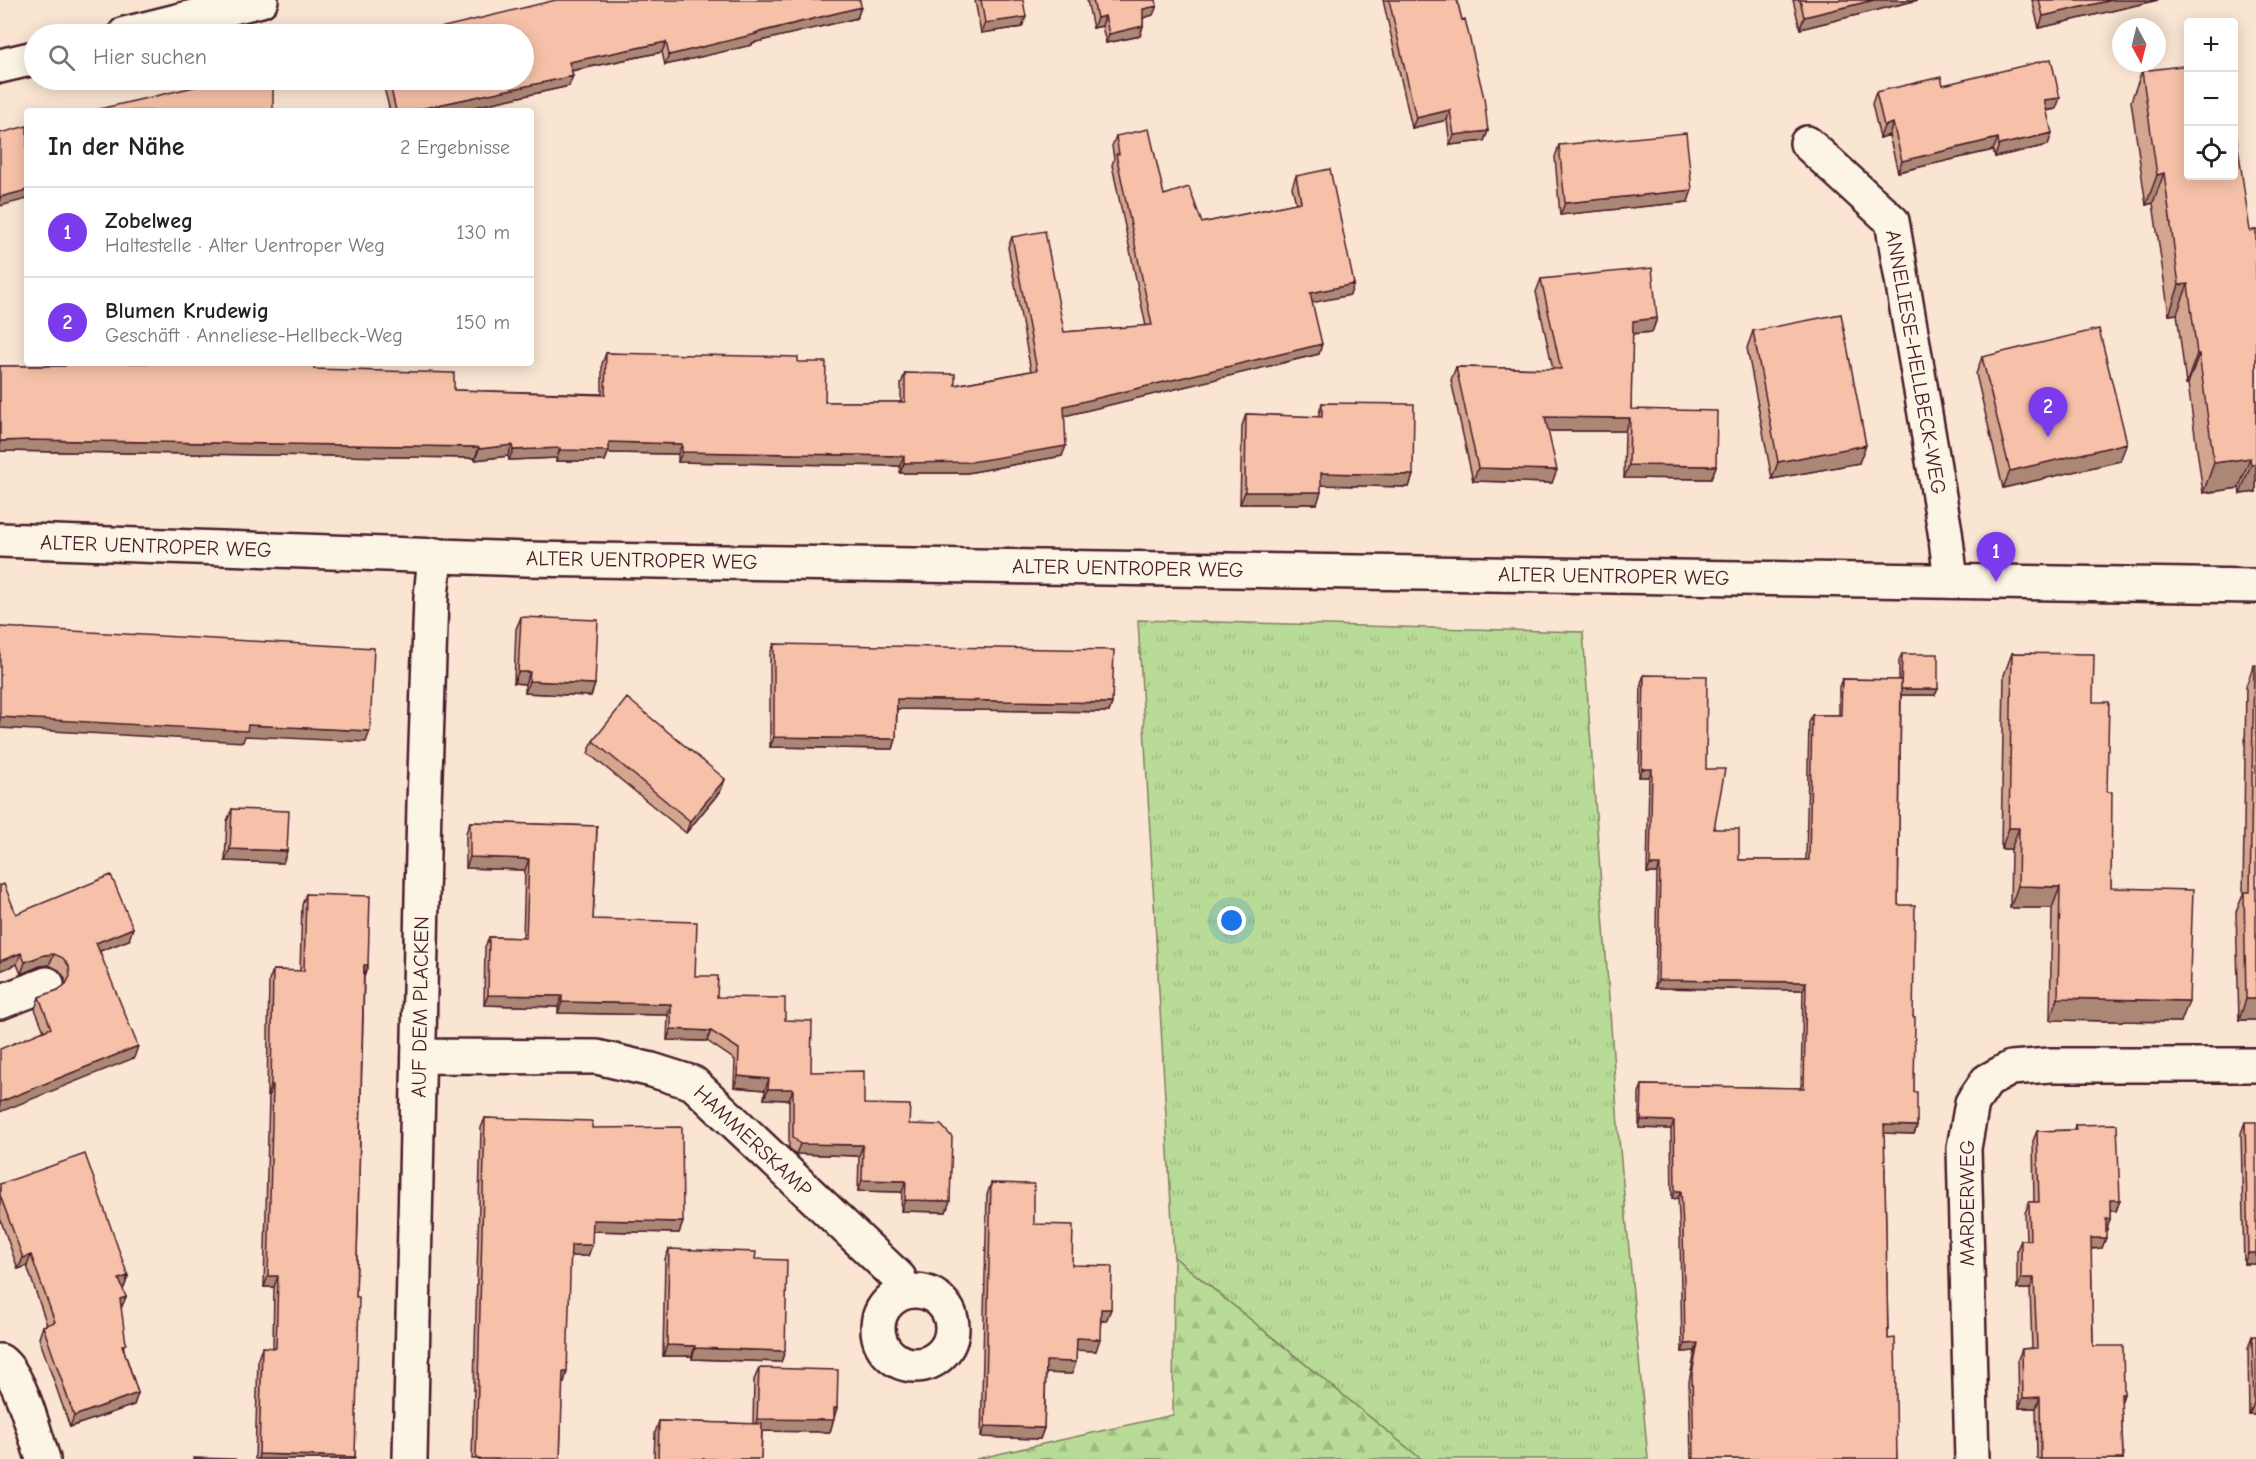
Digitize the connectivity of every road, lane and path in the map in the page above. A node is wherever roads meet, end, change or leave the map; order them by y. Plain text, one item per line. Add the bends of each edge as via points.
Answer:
1 (261, 0) edge
2 (166, 24) edge
3 (24, 60) edge
4 (0, 66) edge
5 (1807, 143) dead end
6 (0, 540) edge
7 (435, 555) junction
8 (1951, 581) junction
9 (2256, 586) edge
10 (47, 984) dead end
11 (0, 1002) edge
12 (419, 1056) junction
13 (2256, 1065) edge
14 (900, 1293) dead end
15 (0, 1361) edge
16 (43, 1459) edge
17 (410, 1459) edge
18 (1972, 1459) edge

1 - 2 street
3 - 4 street
5 - 8 street, ANNELIESE-HELLBECK-WEG via 1892,221
6 - 7 street, ALTER UENTROPER WEG
7 - 8 street, ALTER UENTROPER WEG
7 - 12 street, AUF DEM PLACKEN
8 - 9 street, ALTER UENTROPER WEG
10 - 11 street
12 - 14 street, HAMMERSKAMP via 597,1057 693,1083 899,1278
12 - 17 street, AUF DEM PLACKEN
13 - 18 street, MARDERWEG via 2050,1065 2011,1068 1987,1081 1972,1103 1964,1148
15 - 16 street via 16,1382

